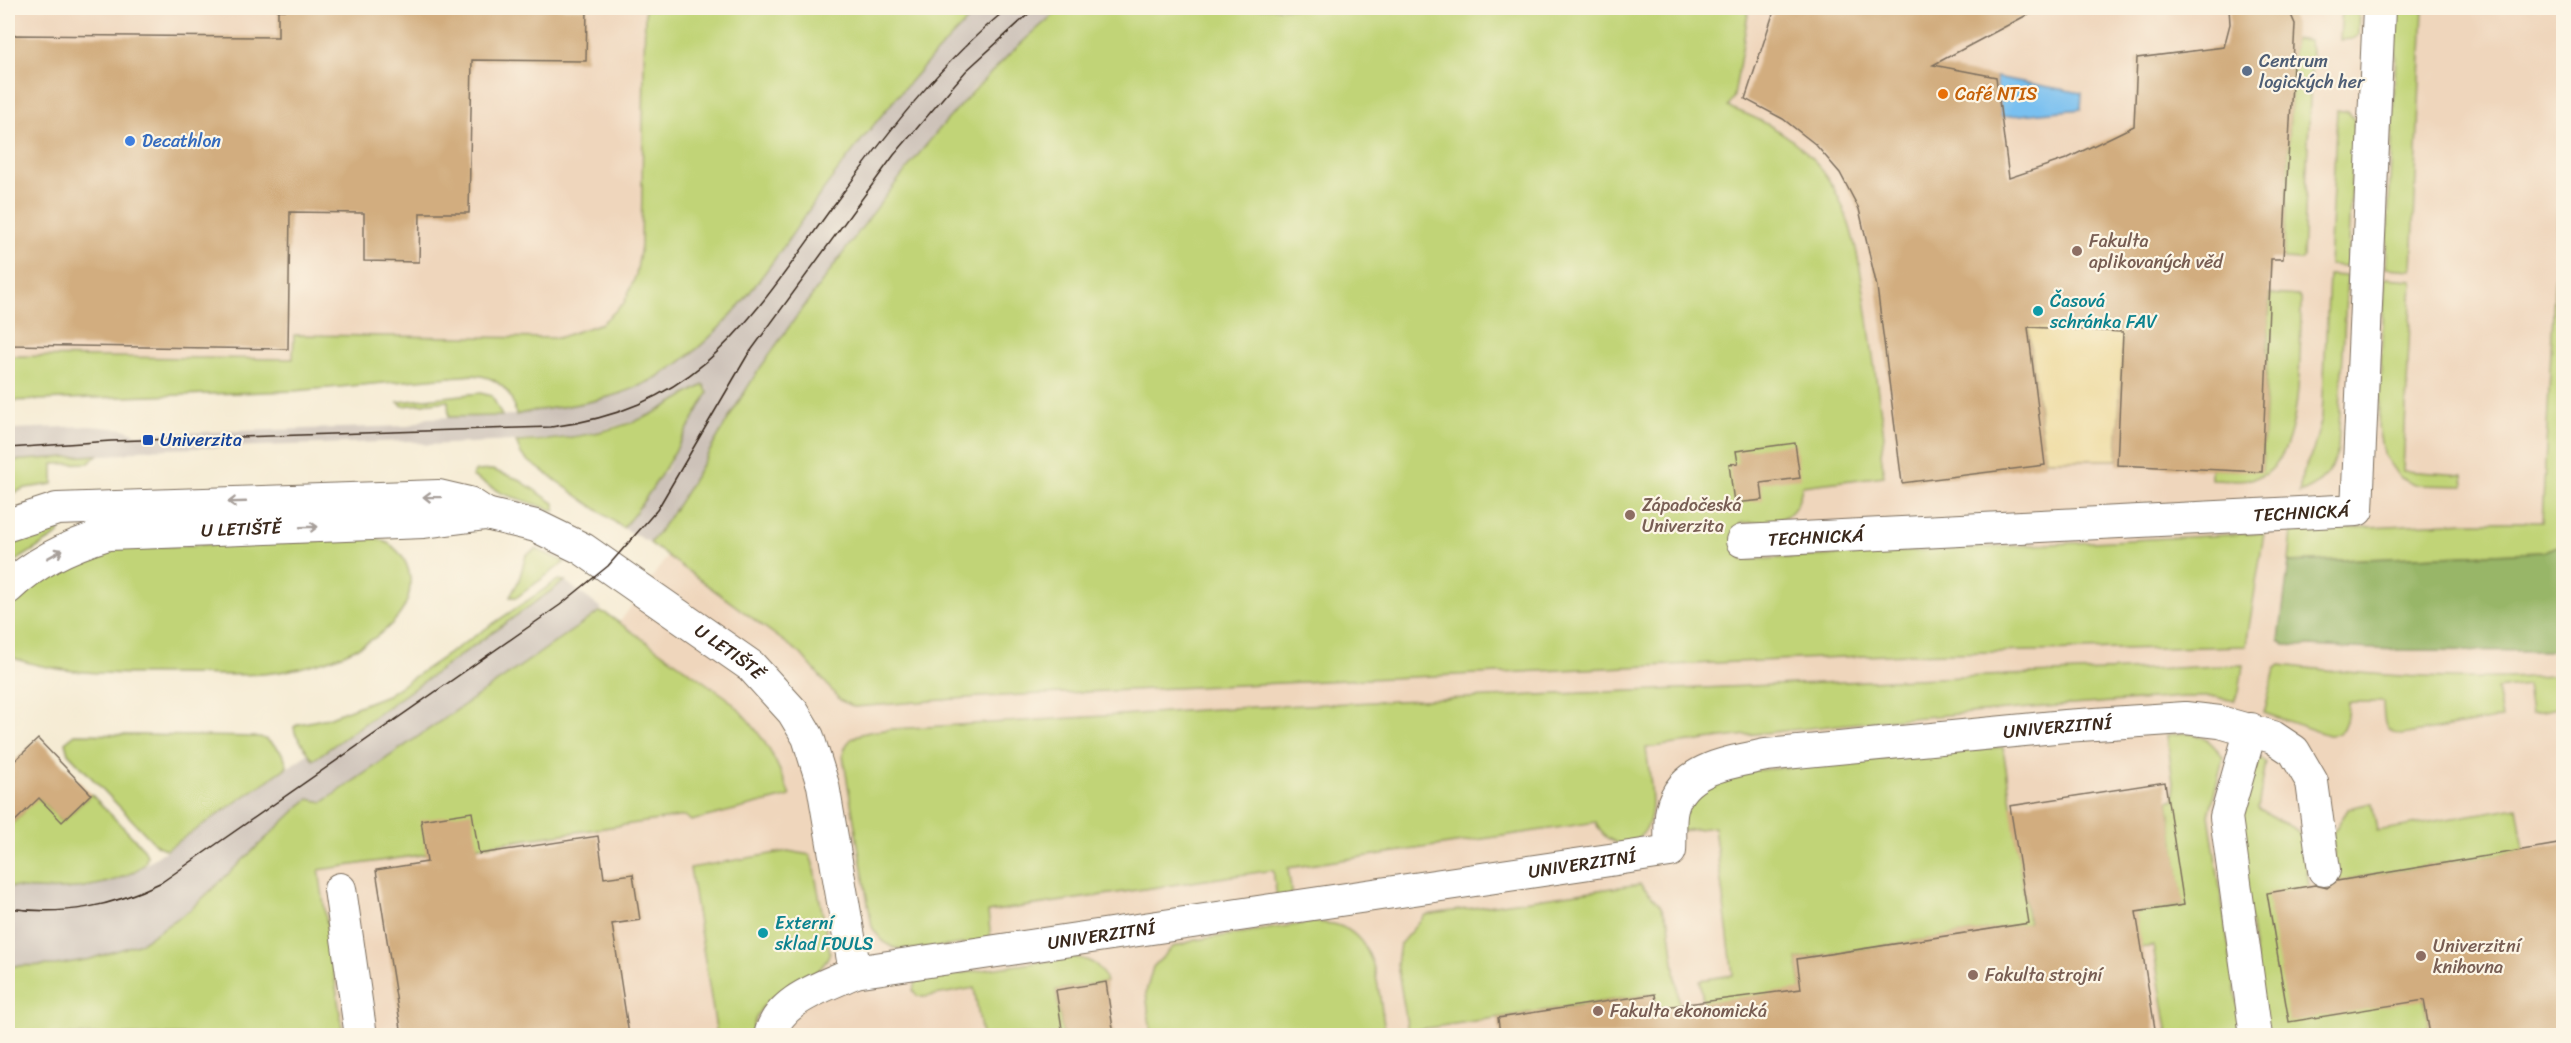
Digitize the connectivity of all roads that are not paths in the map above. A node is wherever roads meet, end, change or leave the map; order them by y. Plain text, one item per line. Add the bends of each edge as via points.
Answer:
1 (2379, 8) edge
2 (486, 514) junction
3 (8, 525) edge
4 (1742, 542) dead end
5 (8, 588) edge
6 (2251, 729) junction
7 (2324, 870) dead end
8 (340, 889) dead end
9 (855, 972) junction
10 (361, 1035) edge
11 (771, 1035) edge
12 (2256, 1035) edge

1 - 4 street, TECHNICKÁ via 2357,510
2 -> 3 street, U LETIŠTĚ via 458,499 382,497 57,509
5 -> 2 street, U LETIŠTĚ via 66,548 108,534 424,522
2 - 9 street, U LETIŠTĚ via 536,526 583,549 751,666 793,712 808,737 823,785
6 - 7 street, UNIVERZITNÍ via 2294,751 2313,782
6 - 9 street, UNIVERZITNÍ via 2185,718 1766,755 1723,763 1692,778 1678,793 1671,810 1670,851
6 - 12 street via 2226,817
8 - 10 street
9 - 11 street, UNIVERZITNÍ via 788,1005 777,1016

